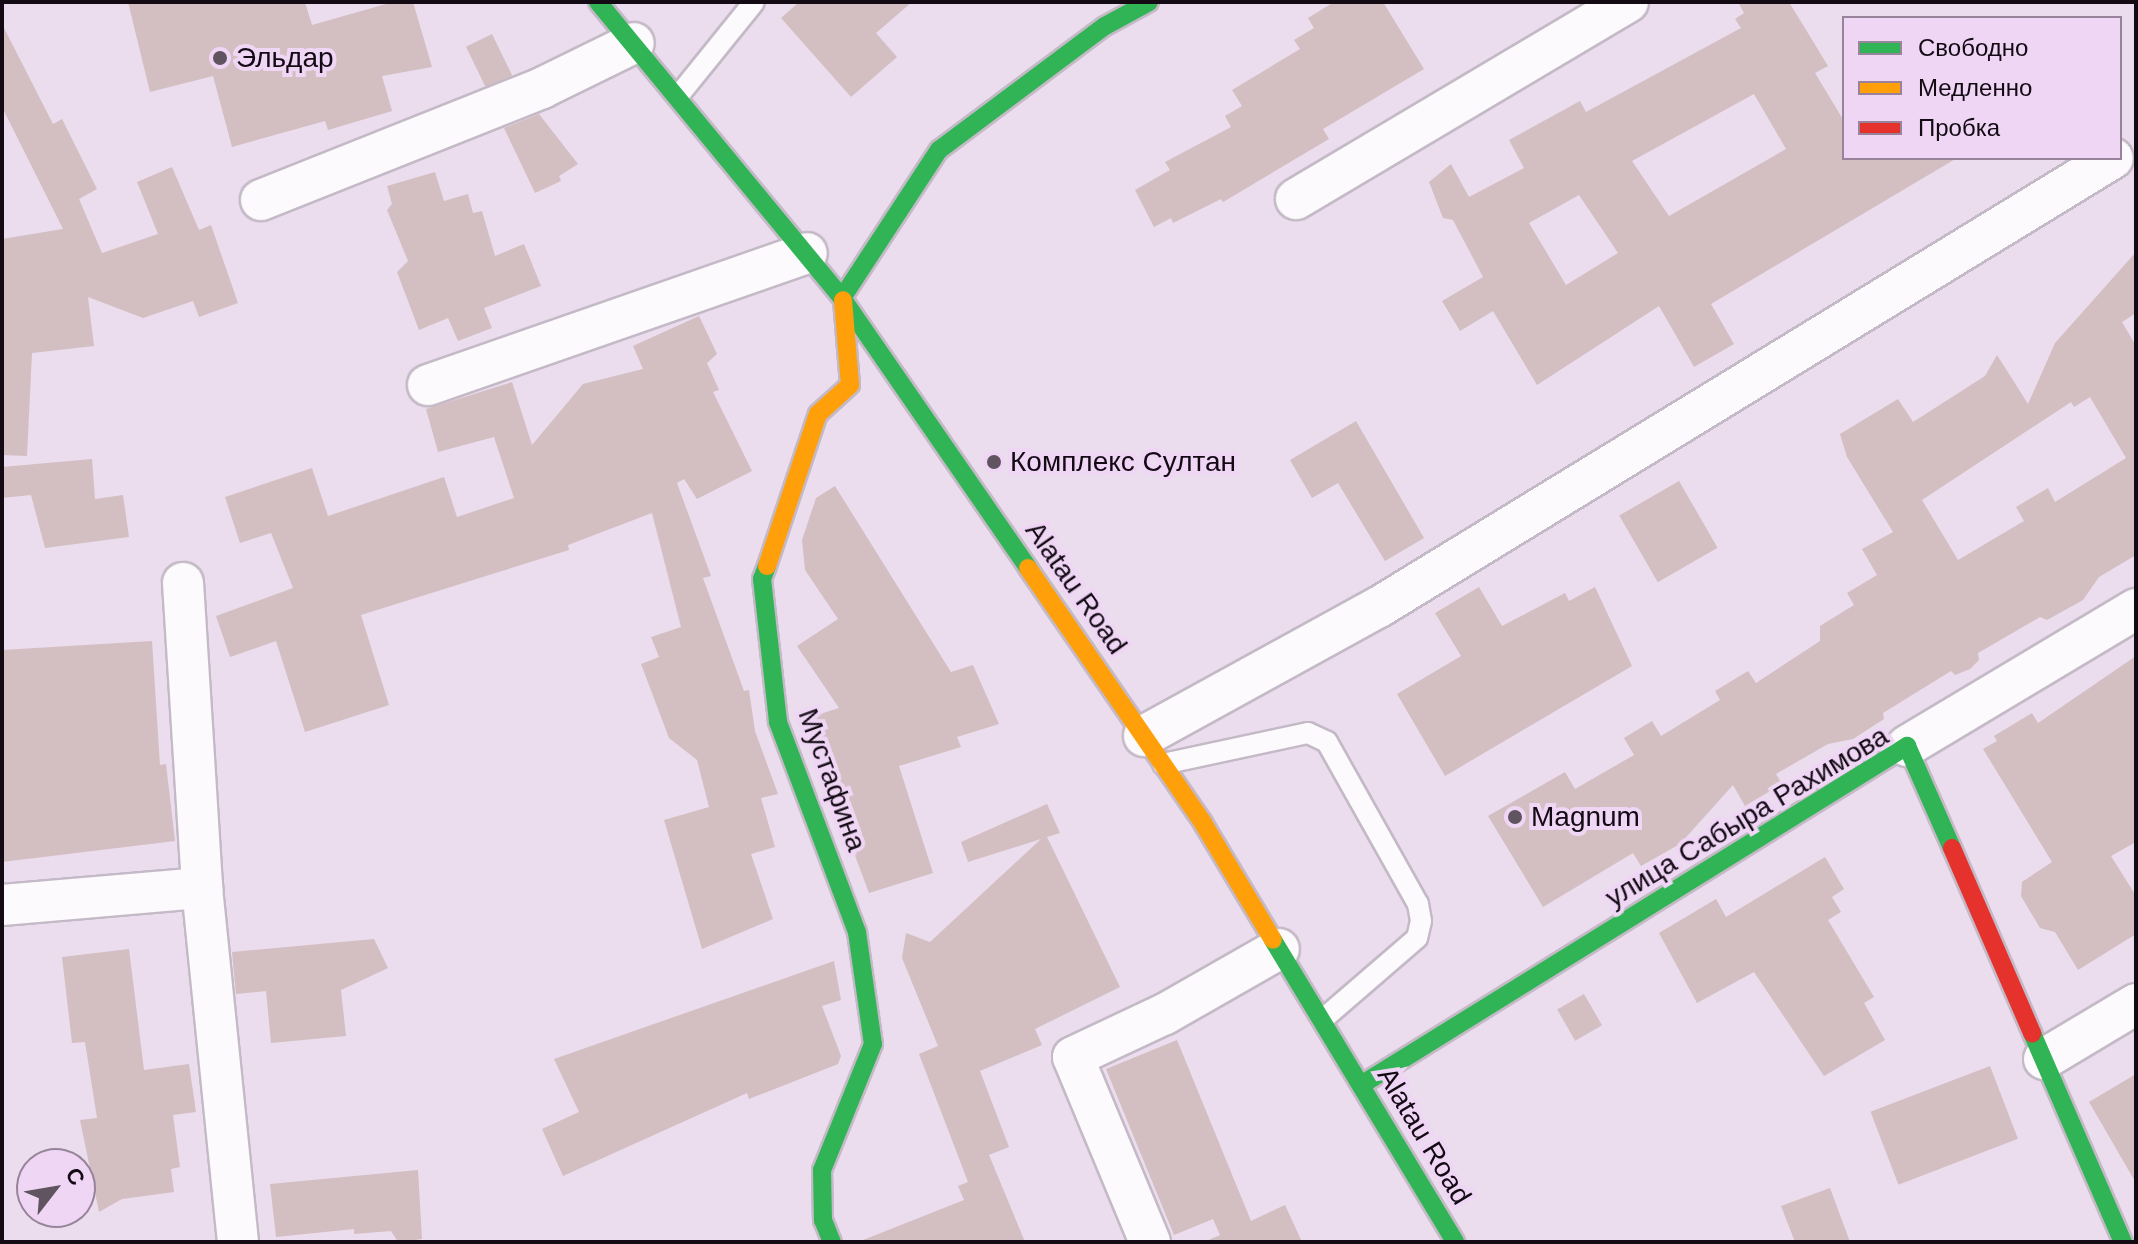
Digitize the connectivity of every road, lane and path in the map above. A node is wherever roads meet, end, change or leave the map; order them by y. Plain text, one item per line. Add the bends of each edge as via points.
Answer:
1 (598, 2) edge
2 (754, 2) edge
3 (1149, 2) edge
4 (1628, 2) edge
5 (634, 43) junction
6 (679, 95) junction
7 (2110, 160) edge
8 (1296, 199) dead end
9 (261, 200) dead end
10 (807, 253) junction
11 (842, 298) junction
12 (428, 385) dead end
13 (183, 583) dead end
14 (2136, 609) edge
15 (1907, 746) junction
16 (1153, 750) junction
17 (202, 888) junction
18 (2, 905) edge
19 (1279, 949) junction
20 (2136, 1004) edge
21 (1322, 1020) junction
22 (2044, 1059) junction
23 (1361, 1085) junction
24 (238, 1242) edge
25 (832, 1242) edge
26 (1150, 1242) edge
27 (1455, 1242) edge
28 (2123, 1242) edge

1 - 5 street, Alatau Road
2 - 6 lane
3 - 11 street via 1105,26 939,150
4 - 8 street
5 - 6 street, Alatau Road
5 - 9 street via 542,88
6 - 10 street, Alatau Road
7 - 16 street
10 - 11 street, Alatau Road
10 - 12 street
11 - 16 street, Alatau Road
11 - 25 street, Мустафина via 850,385 818,414 762,579 778,722 857,932 873,1044 822,1170 823,1220
13 - 17 street
14 - 15 street
15 - 22 street, улица Сабыра Рахимова
15 - 23 street, улица Сабыра Рахимова
16 - 19 street, Alatau Road
16 - 21 lane via 1308,733 1327,742 1418,904 1421,921 1417,938
17 - 18 street
17 - 24 street
19 - 21 street, Alatau Road
19 - 26 street via 1165,1014 1073,1057
20 - 22 street
21 - 23 street, Alatau Road
22 - 28 street, улица Сабыра Рахимова
23 - 27 street, Alatau Road

